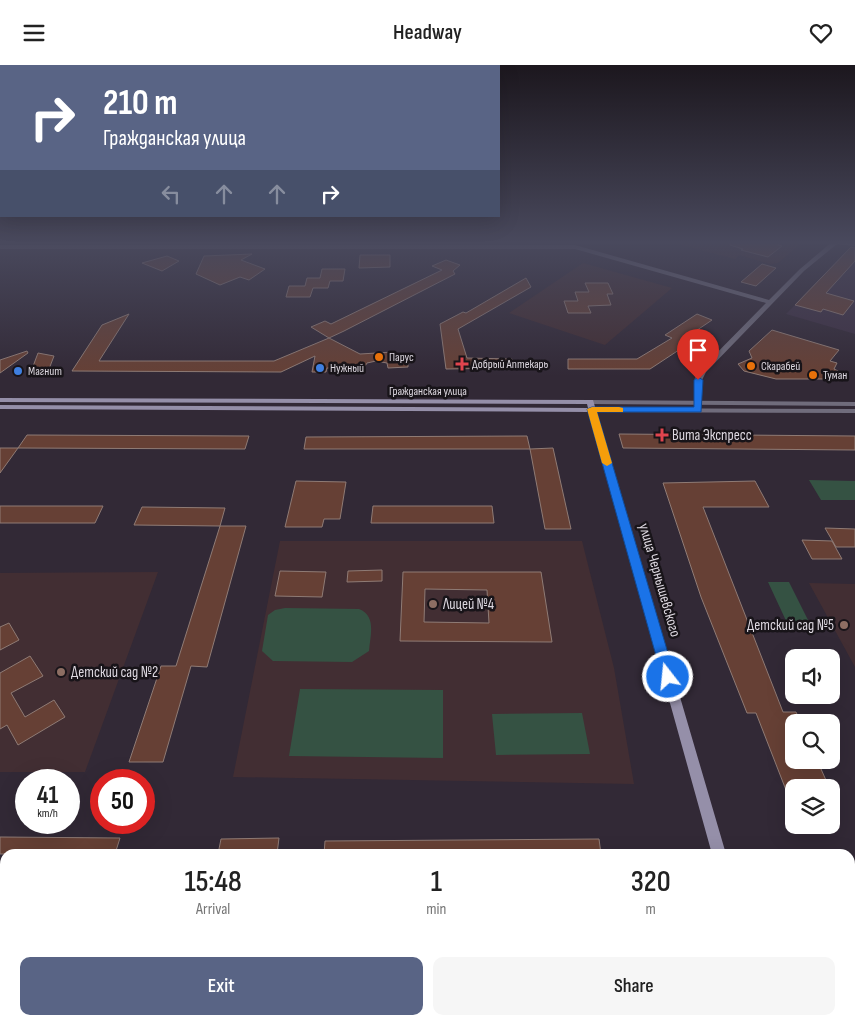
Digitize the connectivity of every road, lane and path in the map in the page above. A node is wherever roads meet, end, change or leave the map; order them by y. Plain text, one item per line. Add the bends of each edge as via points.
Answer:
1 (710, 286) edge
2 (787, 286) edge
3 (770, 303) junction
4 (0, 400) edge
5 (855, 403) edge
6 (279, 405) junction
7 (591, 406) junction
8 (698, 406) junction
9 (0, 407) edge
10 (855, 411) edge
11 (718, 849) edge

1 - 3 street
2 - 3 street
3 - 8 street via 703,371 698,380
4 - 6 main road, Гражданская улица
5 - 8 street, Гражданская улица
6 - 7 main road, Гражданская улица
6 - 9 main road, Гражданская улица
7 - 8 street, Гражданская улица
7 - 11 main road, улица Чернышевского
8 - 10 street, Гражданская улица

